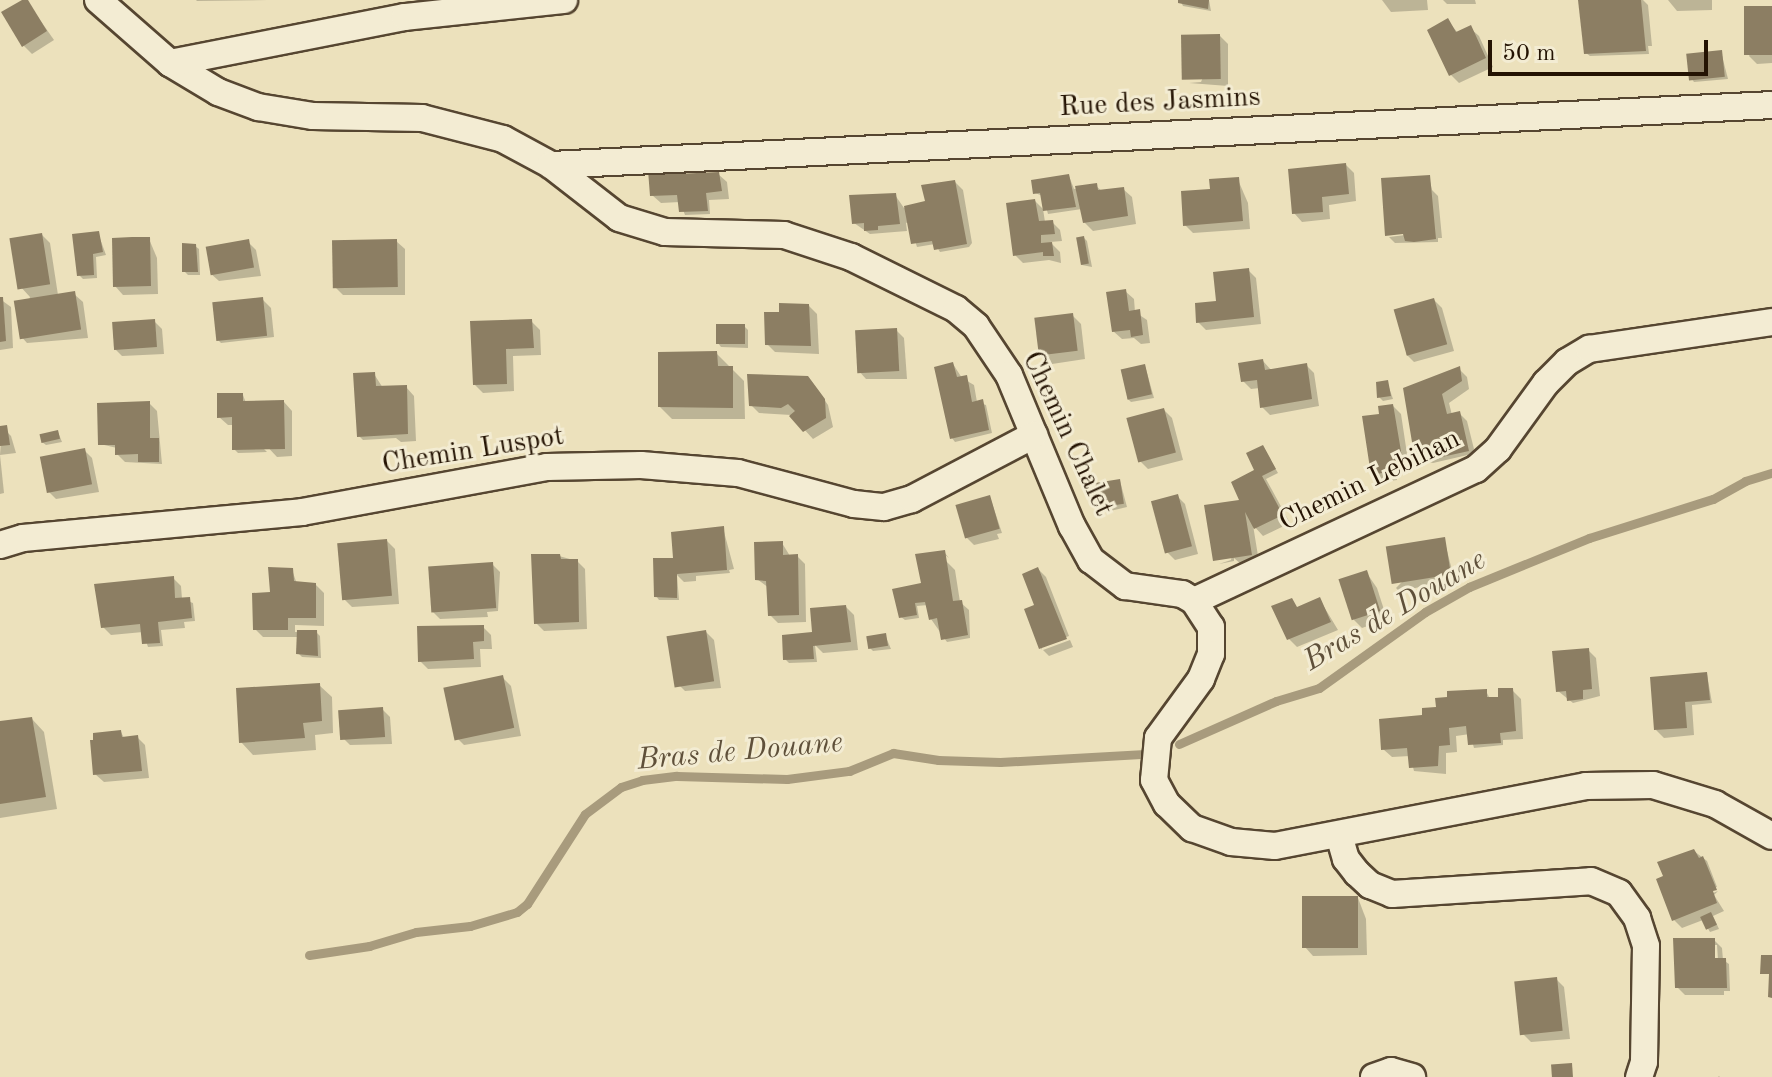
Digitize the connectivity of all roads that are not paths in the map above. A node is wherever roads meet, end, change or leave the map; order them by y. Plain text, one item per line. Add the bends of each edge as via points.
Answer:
1 (98, 0) edge
2 (564, 0) edge
3 (170, 63) junction
4 (1772, 105) edge
5 (551, 165) junction
6 (1772, 322) edge
7 (1034, 435) junction
8 (0, 545) edge
9 (1194, 601) junction
10 (1761, 814) edge
11 (1339, 835) junction
12 (1772, 836) edge
13 (1374, 1077) edge
14 (1412, 1077) edge
15 (1639, 1077) edge

1 - 3 street, Chemin Chalet
2 - 3 street via 405,17
3 - 5 street, Chemin Chalet via 218,92 258,107 313,116 422,118 503,139
4 - 5 street, Rue des Jasmins
5 - 7 street, Chemin Chalet via 619,218 665,232 784,235 851,257 956,309 976,326 1009,375
6 - 9 street, Chemin Lebihan via 1589,349 1546,383 1498,449 1476,469
7 - 8 street, Chemin Luspot via 912,499 884,507 738,473 641,465 547,467 302,512 23,538
7 - 9 street, Chemin Chalet via 1091,560 1125,586 1182,594
9 - 11 street via 1211,627 1211,654 1201,679 1158,738 1154,780 1167,804 1192,828 1231,842 1275,846
10 - 11 street via 1653,785 1586,786
10 - 12 street
11 - 15 street via 1357,873 1392,894 1591,881 1619,893 1637,918 1646,946 1644,1062
13 - 14 street via 1391,1071

